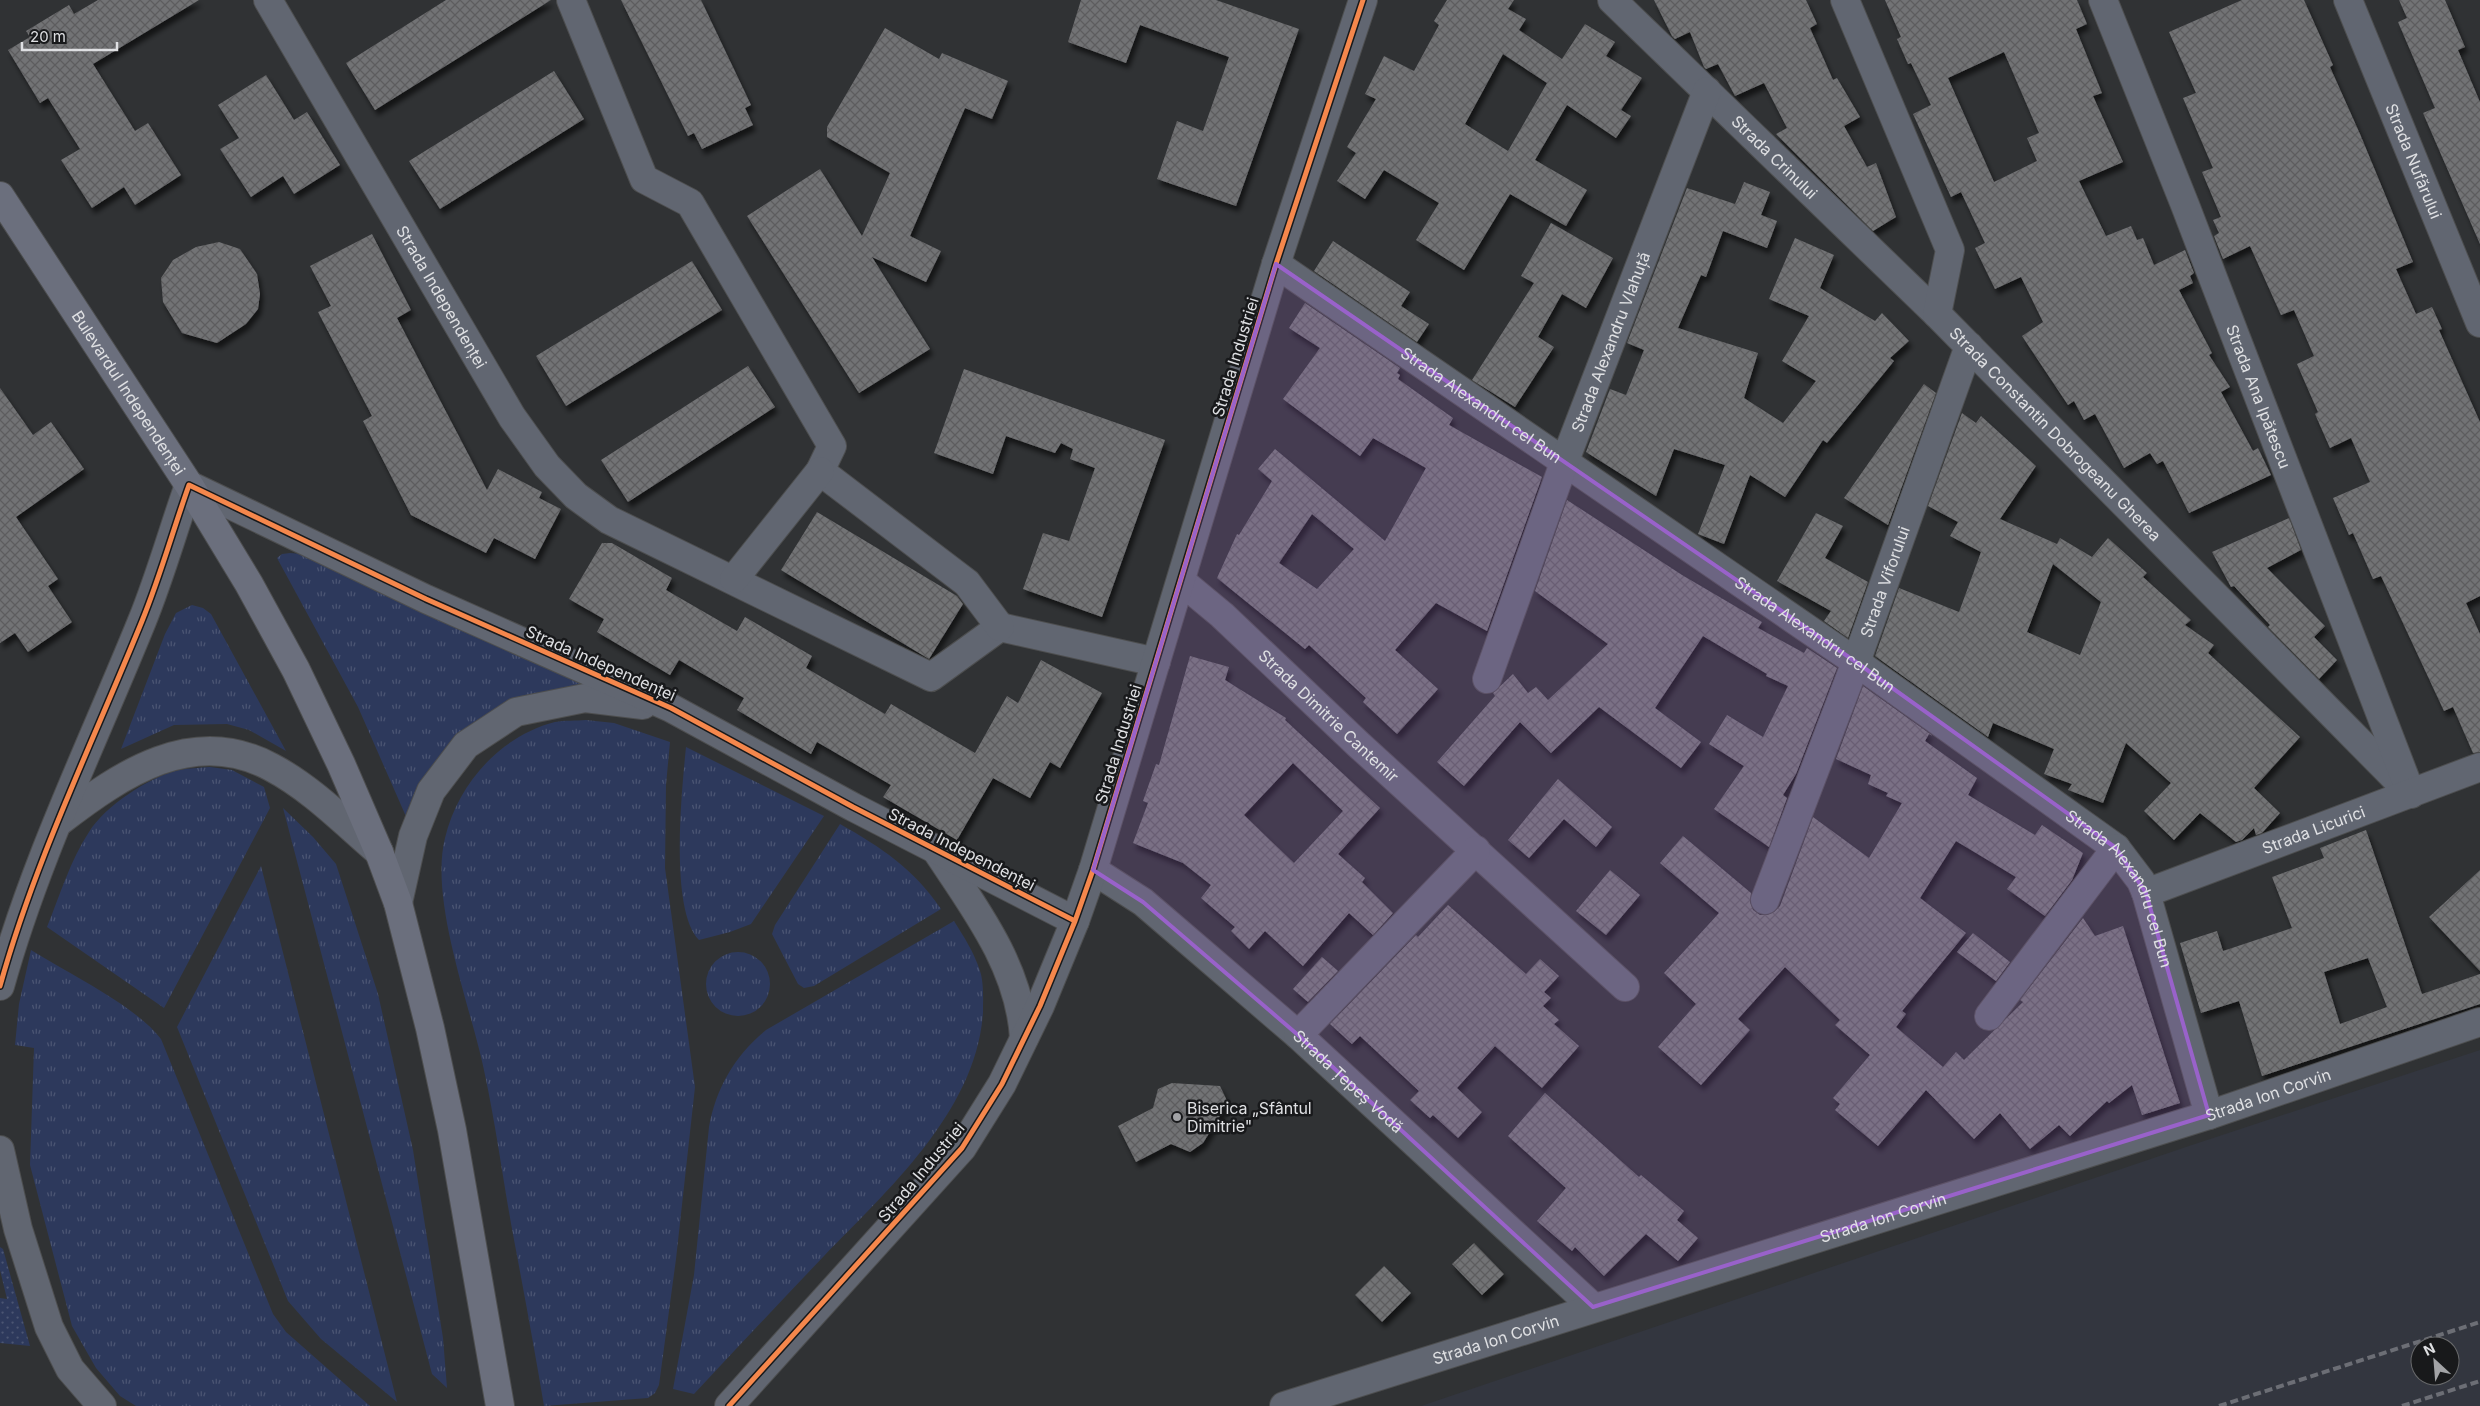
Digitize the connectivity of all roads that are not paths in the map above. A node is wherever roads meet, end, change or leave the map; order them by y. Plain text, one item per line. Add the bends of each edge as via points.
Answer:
1 (268, 0) edge
2 (571, 0) edge
3 (1363, 0) edge
4 (1612, 0) edge
5 (1845, 0) edge
6 (2103, 0) edge
7 (2348, 0) edge
8 (1707, 91) junction
9 (0, 196) edge
10 (1276, 264) junction
11 (1937, 314) junction
12 (2480, 323) edge
13 (1969, 346) junction
14 (1564, 463) junction
15 (820, 471) junction
16 (189, 485) junction
17 (734, 579) junction
18 (1181, 581) junction
19 (1000, 627) junction
20 (1156, 662) junction
21 (1856, 662) junction
22 (1487, 679) dead end
23 (671, 708) junction
24 (2480, 767) edge
25 (2411, 794) junction
26 (58, 822) junction
27 (2116, 848) junction
28 (935, 849) junction
29 (1476, 850) junction
30 (378, 852) junction
31 (1093, 870) junction
32 (2146, 893) junction
33 (1765, 900) dead end
34 (398, 902) junction
35 (1076, 921) junction
36 (0, 986) edge
37 (1626, 986) dead end
38 (1989, 1016) dead end
39 (2480, 1022) edge
40 (1298, 1034) junction
41 (1024, 1038) junction
42 (2209, 1115) junction
43 (0, 1150) edge
44 (1593, 1307) junction
45 (102, 1406) edge
46 (500, 1406) edge
47 (729, 1406) edge
48 (1284, 1406) edge

1 - 17 street, Strada Independenței via 512,416 547,466 576,496 609,520
2 - 15 street via 644,179 690,202 832,446
3 - 10 street, Strada Industriei
4 - 8 street, Strada Crinului
5 - 11 street, Strada Constantin Dobrogeanu Gherea via 1950,250
6 - 25 street, Strada Ana Ipătescu
7 - 12 street, Strada Nufărului
8 - 11 street, Strada Crinului
8 - 14 street, Strada Alexandru Vlahuță
9 - 16 main road, Bulevardul Independenței
10 - 14 street, Strada Alexandru cel Bun
10 - 18 street, Strada Industriei
11 - 13 street, Strada Constantin Dobrogeanu Gherea
13 - 21 street, Strada Viforului
13 - 25 street, Strada Constantin Dobrogeanu Gherea
14 - 21 street, Strada Alexandru cel Bun
14 - 22 street, Strada Alexandru Vlahuță
15 - 17 street
15 - 19 street via 967,583
16 - 23 street, Strada Independenței via 426,598
16 - 26 street via 142,620
16 - 30 main road, Bulevardul Independenței via 296,670
17 - 19 street, Strada Independenței via 931,677
18 - 20 street, Strada Industriei
18 - 29 street, Strada Dimitrie Cantemir via 1222,615
19 - 20 street
20 - 31 street, Strada Industriei
21 - 27 street, Strada Alexandru cel Bun
21 - 33 street, Strada Viforului
23 - 28 street, Strada Independenței
23 - 34 street via 585,698 516,712 466,745 431,791 413,836
24 - 25 street, Strada Licurici
25 - 32 street, Strada Licurici
26 - 30 street via 139,767 200,750 232,752 270,766 311,793
26 - 36 street via 20,921
27 - 32 street, Strada Alexandru cel Bun
27 - 38 street
28 - 35 street, Strada Independenței
28 - 41 street via 1005,962
29 - 37 street, Strada Dimitrie Cantemir
29 - 40 street
30 - 34 main road, Bulevardul Independenței
31 - 35 street, Strada Industriei
31 - 40 street, Strada Țepeș Vodă via 1143,902
32 - 42 street, Strada Alexandru cel Bun
34 - 46 main road, Bulevardul Independenței via 452,1130
35 - 41 street, Strada Industriei
39 - 42 street, Strada Ion Corvin
40 - 44 street, Strada Țepeș Vodă
41 - 47 street, Strada Industriei via 1002,1084 962,1148
42 - 44 street, Strada Ion Corvin
43 - 45 street via 18,1229 49,1327 70,1369
44 - 48 street, Strada Ion Corvin

